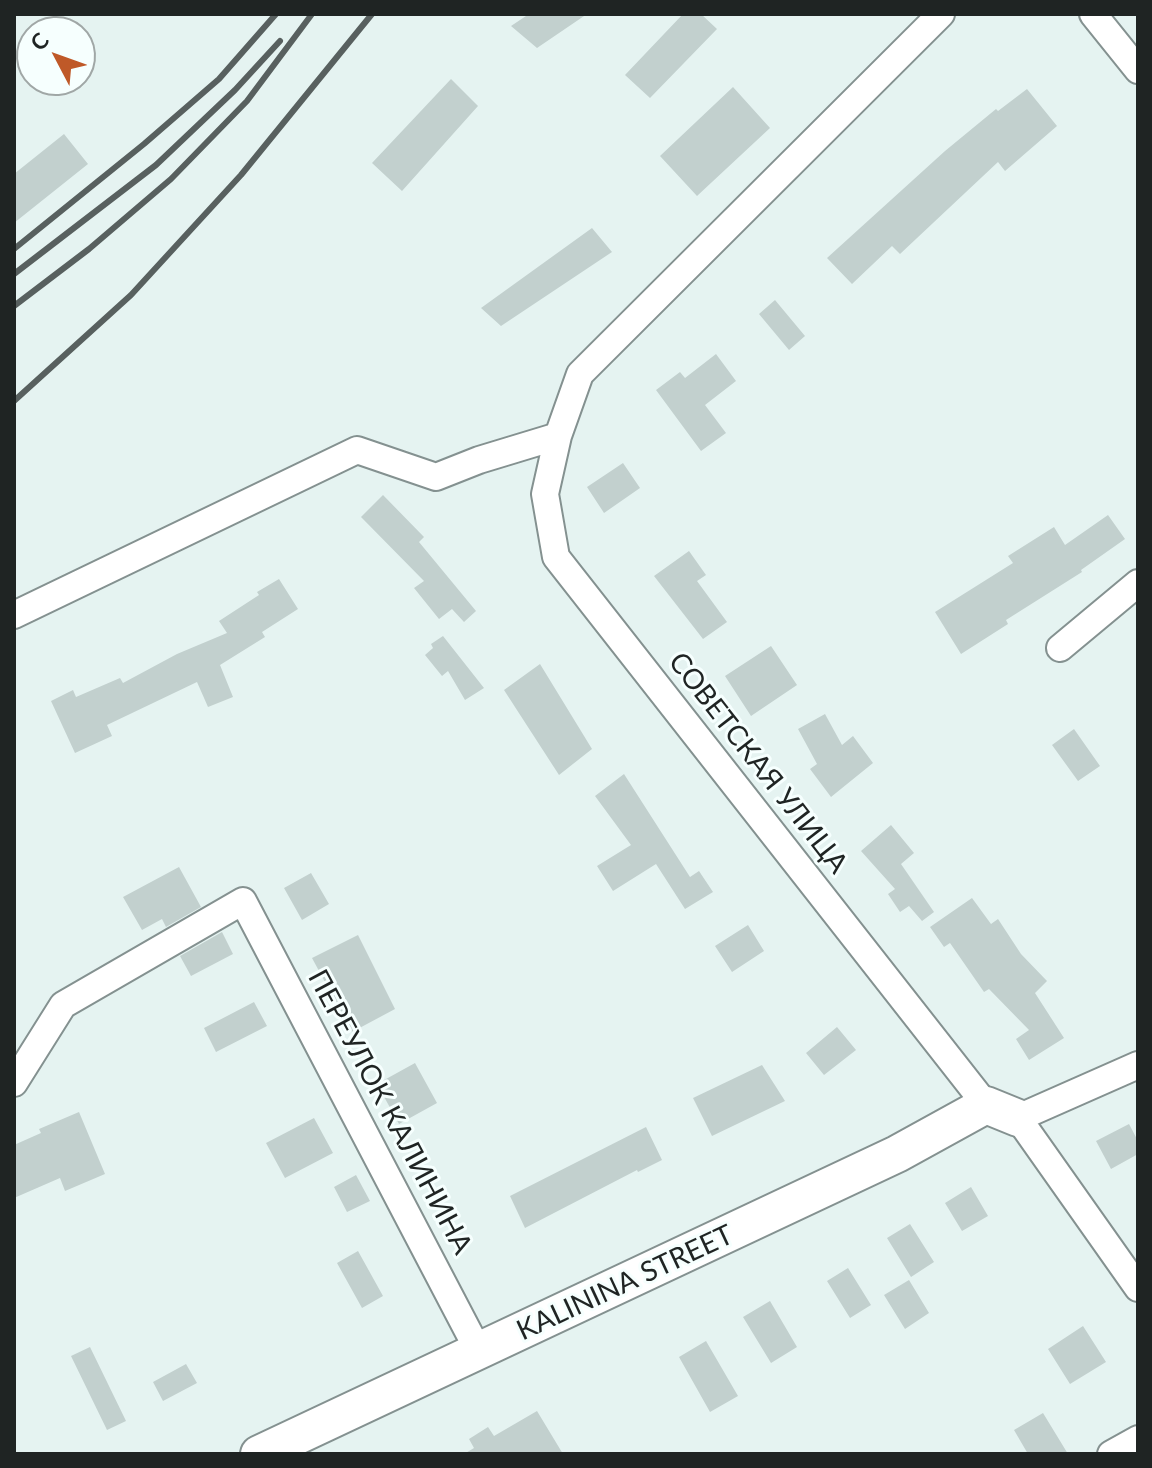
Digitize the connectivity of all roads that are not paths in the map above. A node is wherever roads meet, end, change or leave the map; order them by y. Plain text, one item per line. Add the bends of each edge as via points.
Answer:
1 (941, 14) edge
2 (1093, 14) edge
3 (1138, 70) edge
4 (558, 436) junction
5 (1138, 583) edge
6 (14, 615) edge
7 (1060, 648) dead end
8 (1138, 1065) edge
9 (14, 1083) edge
10 (1002, 1111) junction
11 (1138, 1288) edge
12 (479, 1352) junction
13 (1138, 1439) edge
14 (259, 1454) edge
15 (1111, 1454) edge

1 - 4 street, СОВЕТСКАЯ УЛИЦА via 580,374
2 - 3 street
4 - 6 street via 436,477 357,450
4 - 10 street, СОВЕТСКАЯ УЛИЦА via 545,494 556,557
5 - 7 street
8 - 10 street, KALININA STREET
9 - 12 street, ПЕРЕУЛОК КАЛИНИНА via 63,1005 243,901
10 - 11 street, СОВЕТСКАЯ УЛИЦА
10 - 12 street, KALININA STREET via 897,1154
12 - 14 street, KALININA STREET
13 - 15 street

